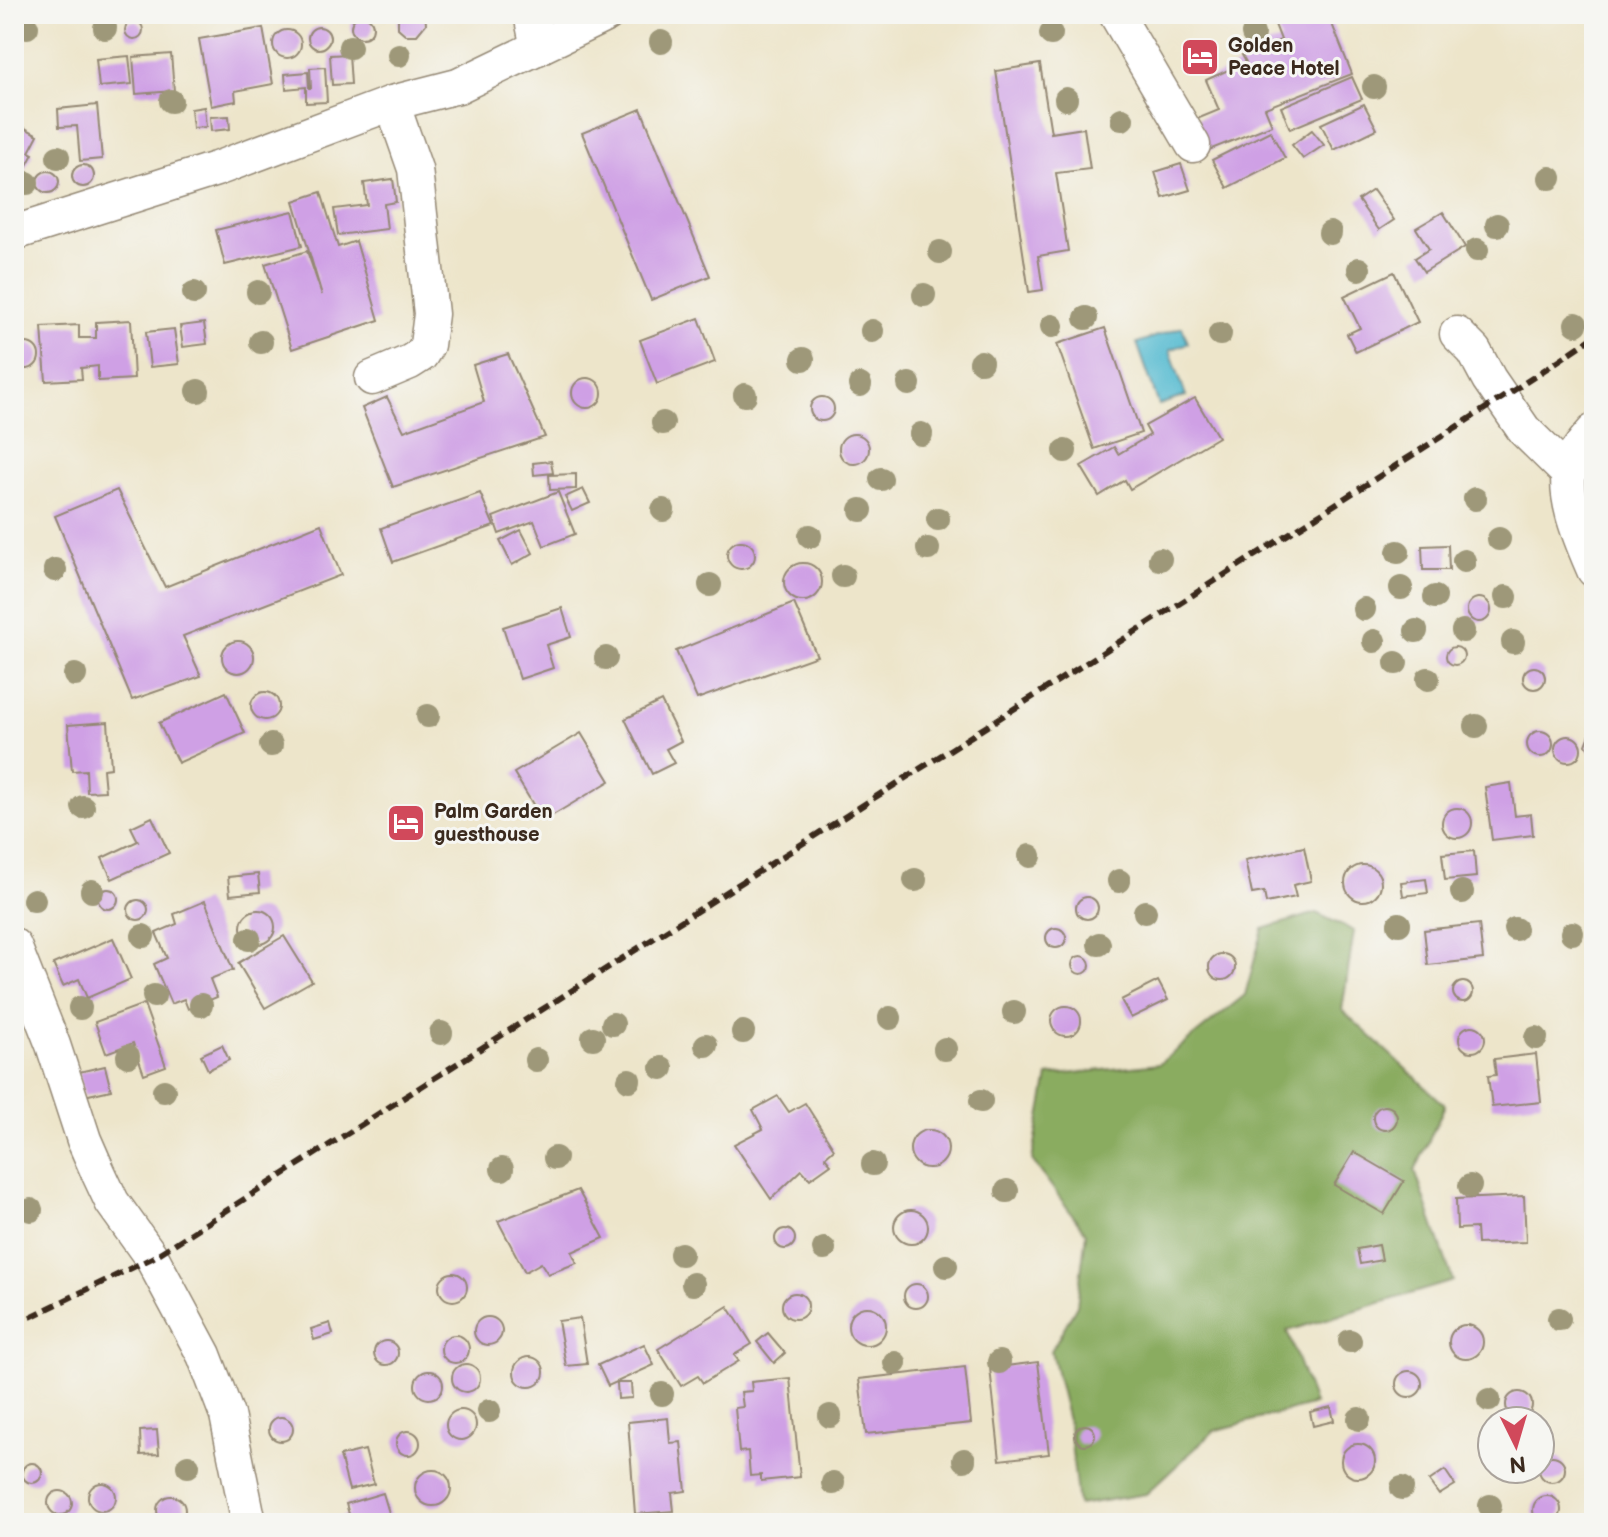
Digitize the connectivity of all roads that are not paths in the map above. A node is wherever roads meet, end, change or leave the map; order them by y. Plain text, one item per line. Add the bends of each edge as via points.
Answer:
1 (531, 14) edge
2 (607, 14) edge
3 (1116, 14) edge
4 (538, 48) junction
5 (392, 103) junction
6 (1193, 145) dead end
7 (14, 233) edge
8 (1457, 334) dead end
9 (372, 378) dead end
10 (1594, 431) edge
11 (1569, 474) junction
12 (1594, 570) edge
13 (14, 946) edge
14 (249, 1523) edge

1 - 4 street
2 - 4 street
3 - 6 street
4 - 5 street via 458,86
5 - 7 street via 216,169
5 - 9 street via 415,169 431,314 421,355
8 - 11 street via 1474,351 1524,430
10 - 11 street
11 - 12 street via 1578,534
13 - 14 street via 98,1172 204,1355 227,1415

